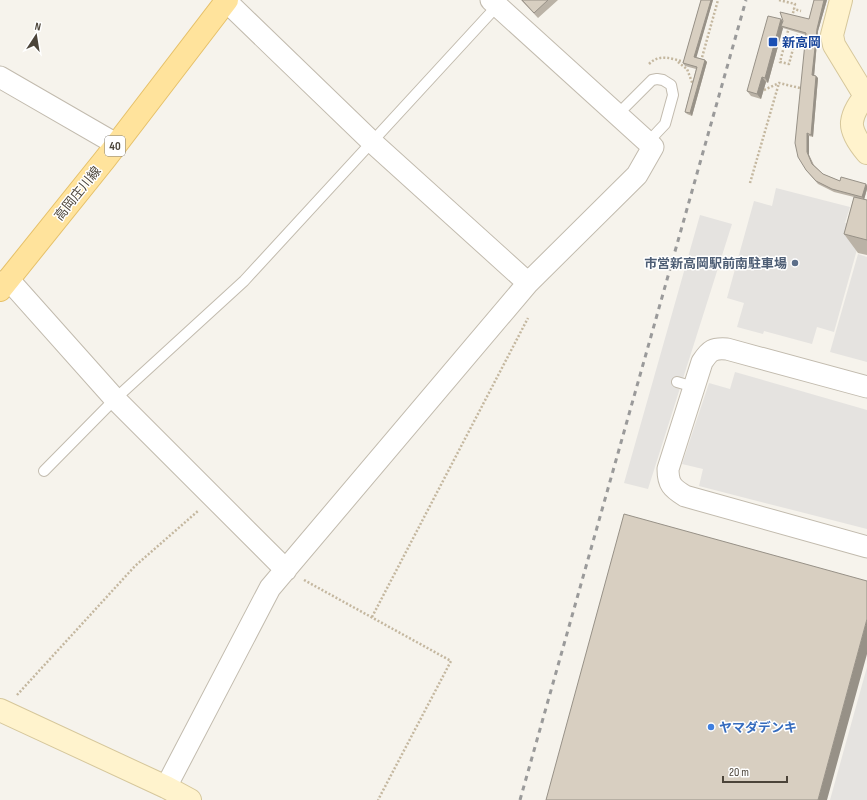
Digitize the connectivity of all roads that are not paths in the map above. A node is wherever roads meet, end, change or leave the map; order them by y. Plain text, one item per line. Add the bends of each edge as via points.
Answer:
1 (225, 0) edge
2 (841, 0) edge
3 (494, 3) edge
4 (0, 78) edge
5 (866, 95) edge
6 (617, 115) junction
7 (372, 142) junction
8 (648, 142) junction
9 (116, 144) junction
10 (867, 153) edge
11 (4, 284) edge
12 (528, 284) junction
13 (867, 387) edge
14 (115, 399) junction
15 (44, 471) dead end
16 (867, 547) edge
17 (286, 570) junction
18 (1, 710) edge
19 (166, 787) junction
20 (190, 800) edge

1 - 7 street
1 - 9 main road, 高岡庄川線 / 40
2 - 5 street via 832,35 834,45
3 - 6 street
3 - 7 lane
4 - 9 street
5 - 10 street via 856,108 852,122 856,138
6 - 8 street
6 - 8 lane via 652,80 663,80 671,86 673,95 665,124
7 - 12 street
7 - 14 lane via 244,280
8 - 12 street via 653,147 637,174
9 - 11 main road, 高岡庄川線 / 40
11 - 14 street
12 - 17 street
13 - 16 street via 716,348 708,353 685,384 668,469 668,479 674,489 685,496
14 - 15 lane
14 - 17 street
17 - 19 street via 270,588
18 - 19 street
19 - 20 street

